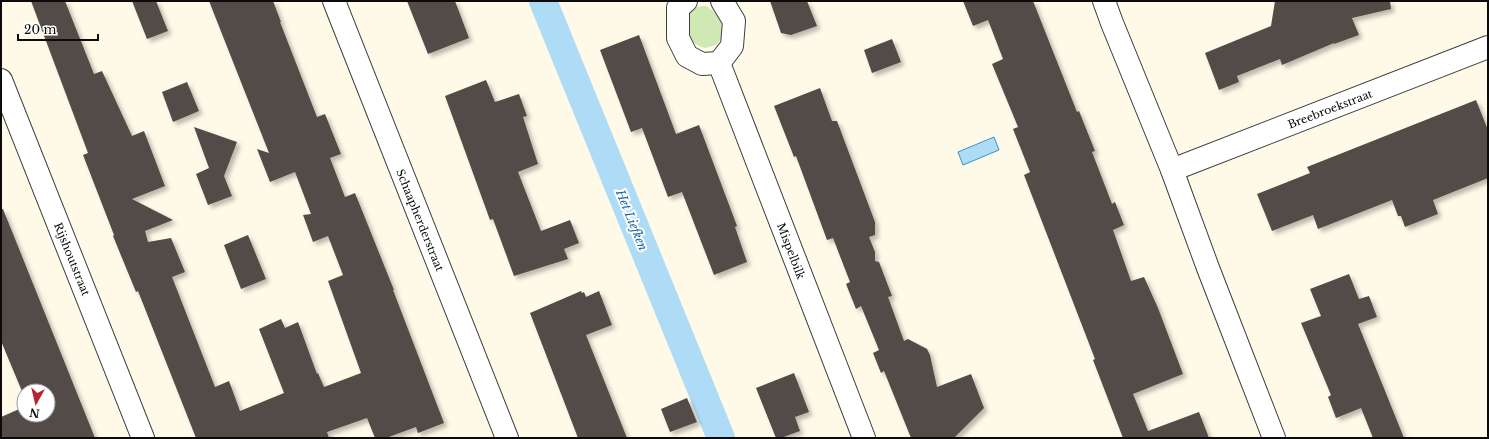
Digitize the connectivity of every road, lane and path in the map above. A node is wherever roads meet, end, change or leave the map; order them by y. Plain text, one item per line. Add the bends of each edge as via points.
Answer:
1 (334, 1) edge
2 (686, 1) edge
3 (722, 1) edge
4 (1104, 1) edge
5 (1488, 47) edge
6 (719, 63) junction
7 (1, 80) edge
8 (1172, 170) junction
9 (143, 438) edge
10 (507, 438) edge
11 (864, 438) edge
12 (1274, 438) edge

1 - 10 street, Schaapherderstraat
2 - 6 street via 678,8 677,23 678,38 686,56 702,64
3 - 6 street via 734,21 732,46
4 - 8 street
5 - 8 street, Breebroekstraat
6 - 11 street, Mispelbilk
7 - 9 street, Rijshoutstraat
8 - 12 street

